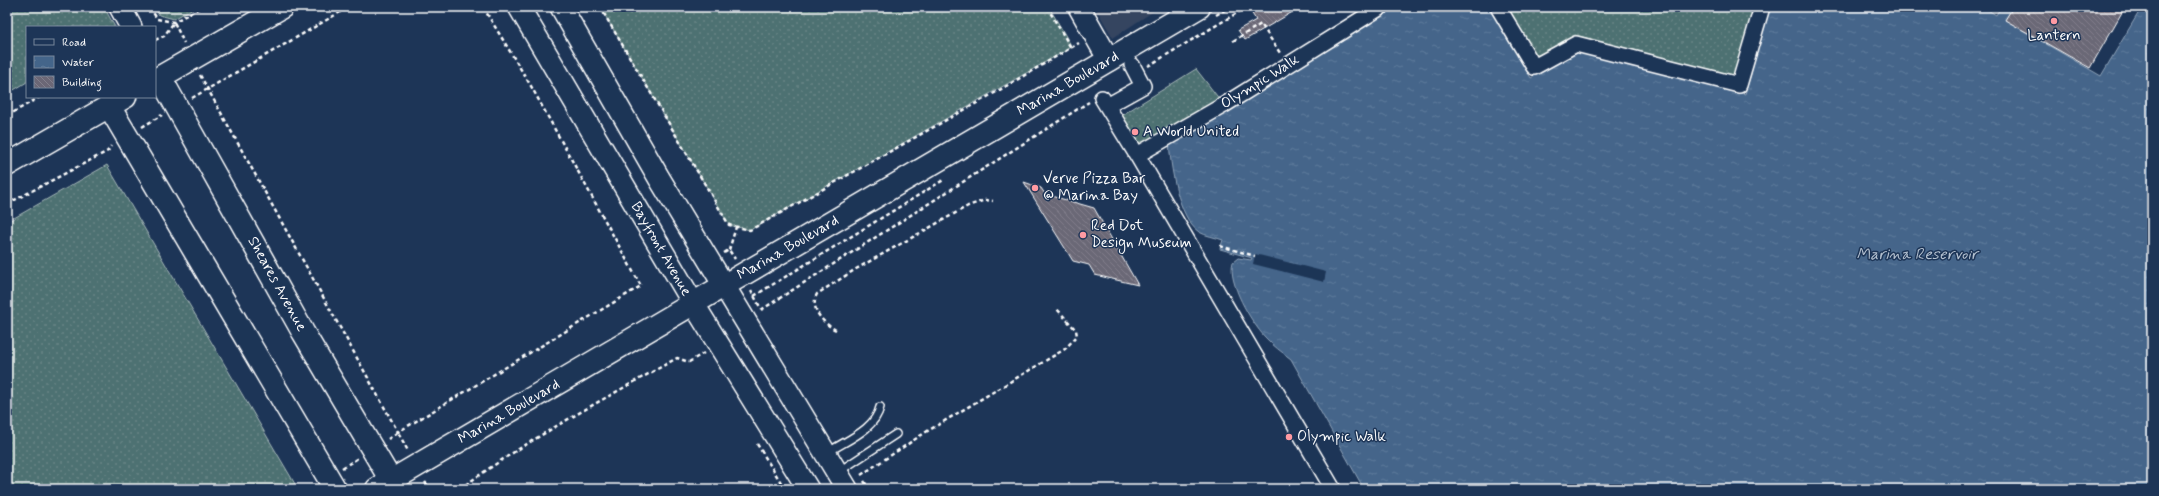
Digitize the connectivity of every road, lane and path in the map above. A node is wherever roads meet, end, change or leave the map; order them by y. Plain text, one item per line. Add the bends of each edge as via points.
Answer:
1 (120, 7) edge
2 (150, 7) edge
3 (201, 7) edge
4 (282, 7) edge
5 (349, 7) edge
6 (483, 7) edge
7 (519, 7) edge
8 (561, 7) edge
9 (600, 7) edge
10 (1047, 7) edge
11 (1079, 7) edge
12 (1199, 7) edge
13 (1248, 7) edge
14 (1381, 7) edge
15 (1498, 7) edge
16 (1762, 7) edge
17 (130, 26) edge
18 (1232, 41) dead end
19 (1109, 60) junction
20 (1287, 65) junction
21 (1134, 69) joint
22 (157, 75) edge
23 (206, 89) junction
24 (38, 98) edge
25 (1101, 101) junction
26 (117, 102) edge
27 (177, 106) junction
28 (7, 116) edge
29 (121, 143) junction
30 (1137, 155) junction
31 (7, 165) edge
32 (994, 201) dead end
33 (7, 204) edge
34 (736, 227) junction
35 (1220, 246) dead end
36 (729, 250) dead end
37 (1255, 256) dead end
38 (723, 286) junction
39 (693, 303) junction
40 (1056, 308) dead end
41 (761, 310) dead end
42 (836, 330) dead end
43 (702, 354) dead end
44 (880, 407) dead end
45 (896, 434) dead end
46 (827, 453) junction
47 (308, 479) dead end
48 (849, 479) edge
49 (388, 486) edge
50 (805, 488) edge
51 (307, 489) edge
52 (335, 489) edge
53 (460, 489) edge
54 (1333, 489) edge

1 - 17 main road
2 - 3 path via 157,19 174,22
4 - 22 main road
5 - 23 path
6 - 23 path via 531,86 641,286 398,432 333,311
7 - 39 main road, Bayfront Avenue
8 - 38 main road
9 - 34 path via 728,225
10 - 34 path via 1072,47 750,230
11 - 19 main road
12 - 19 main road, Marina Boulevard
13 - 21 path
14 - 20 street, Olympic Walk
15 - 16 street via 1534,67 1576,44 1739,85
18 - 20 path via 1261,24
19 - 38 main road, Marina Boulevard
20 - 30 street, Olympic Walk
21 - 25 street via 1143,86
22 - 27 main road, Sheares Avenue
23 - 27 path
24 - 28 path
25 - 30 street
25 - 41 path
26 - 29 main road
26 - 31 main road
27 - 29 path
27 - 49 main road, Sheares Avenue
29 - 33 path via 112,144 108,151
29 - 52 main road
30 - 54 street
32 - 42 path via 984,200 968,206 817,294 814,300 815,309 826,325
34 - 36 path
35 - 37 path
38 - 39 main road, Marina Boulevard
38 - 46 main road
39 - 49 main road, Marina Boulevard
39 - 50 main road, Bayfront Avenue
40 - 48 path via 1076,330 1075,339 1065,349
43 - 53 path via 688,362 678,358 609,396 486,470
44 - 46 lane via 878,417 872,425
45 - 48 lane
46 - 48 main road
47 - 51 path via 312,485

